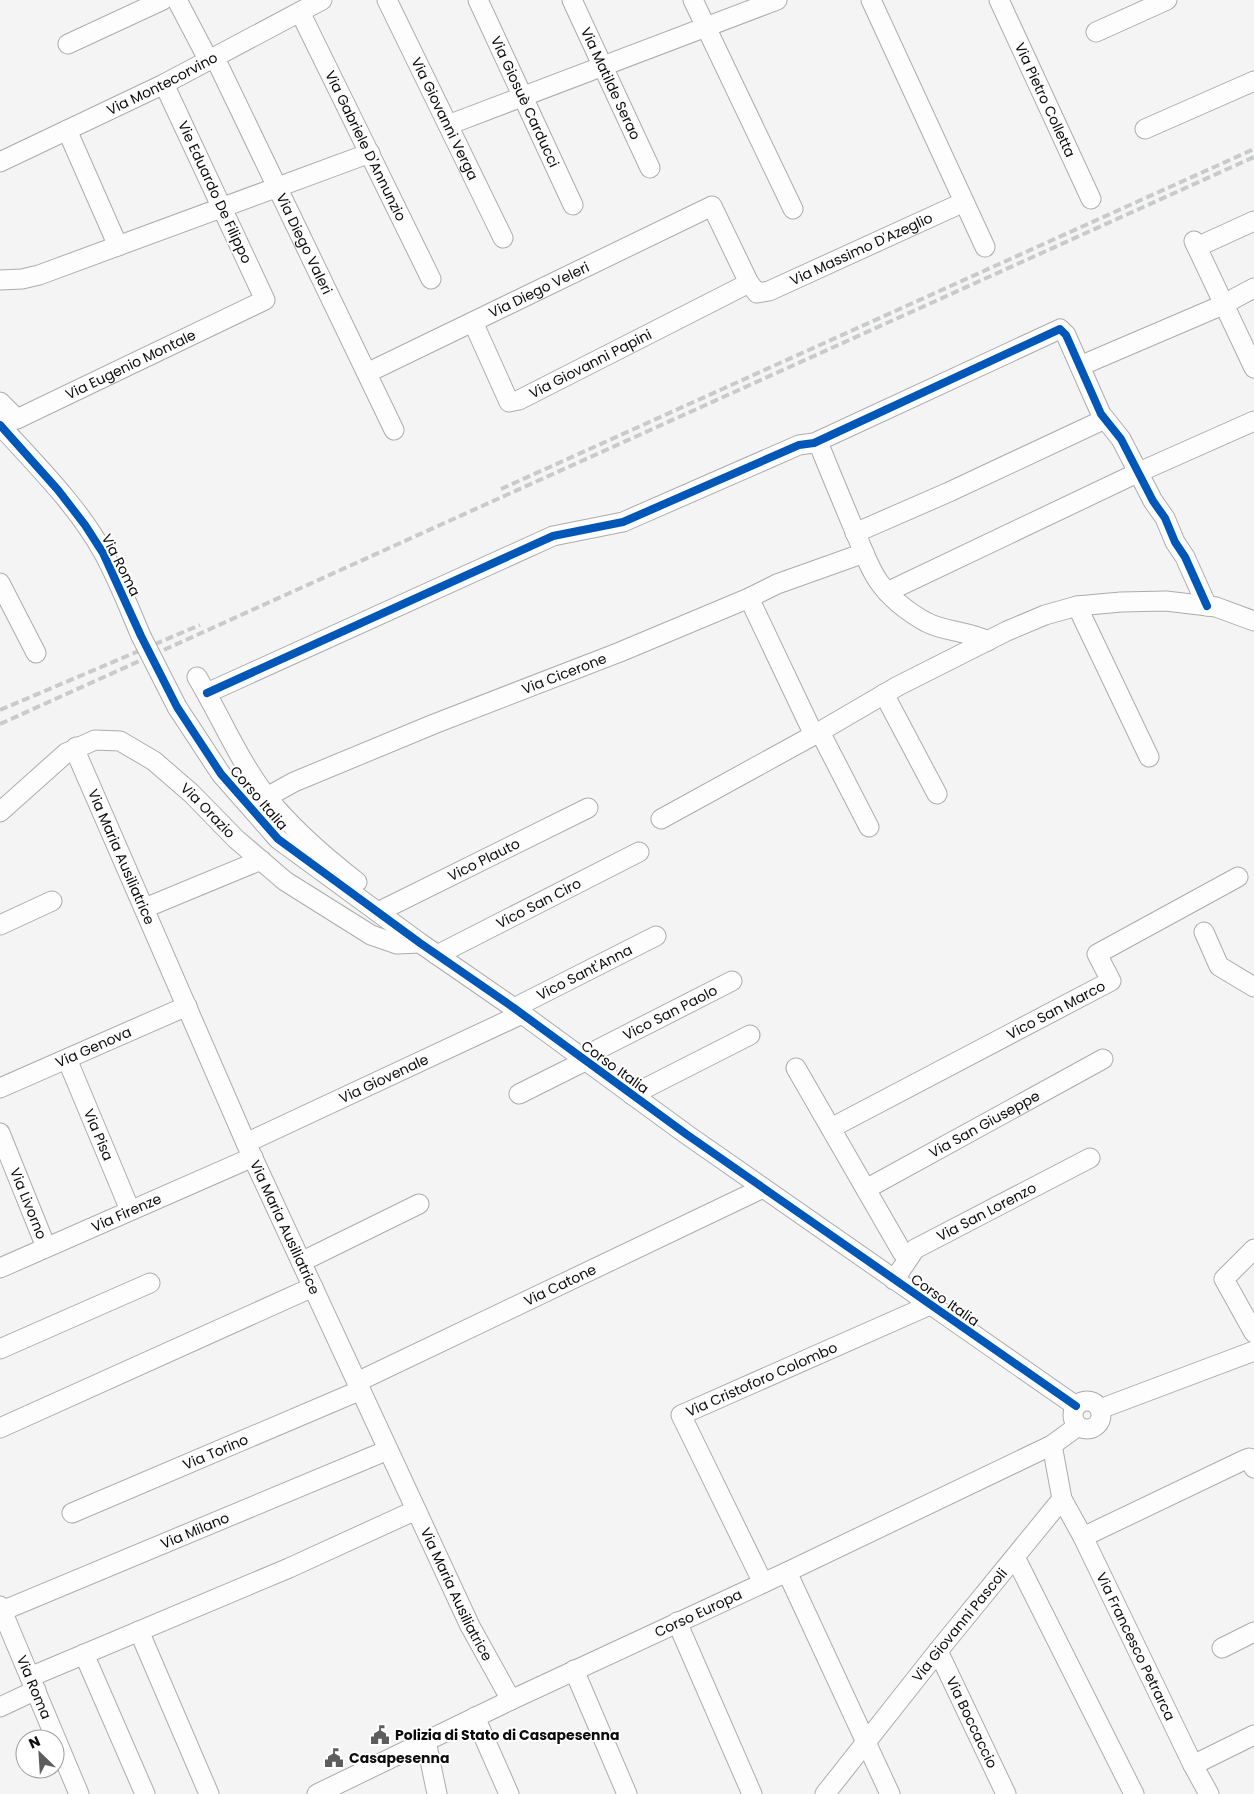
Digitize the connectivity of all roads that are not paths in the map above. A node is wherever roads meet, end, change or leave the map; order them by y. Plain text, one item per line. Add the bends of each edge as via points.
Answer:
1 (163, 0) edge
2 (177, 0) edge
3 (387, 0) edge
4 (478, 0) edge
5 (572, 0) edge
6 (693, 0) edge
7 (777, 0) edge
8 (871, 0) edge
9 (998, 0) edge
10 (1167, 0) edge
11 (319, 1) edge
12 (300, 12) junction
13 (706, 27) junction
14 (1096, 32) dead end
15 (68, 44) dead end
16 (212, 59) junction
17 (603, 67) junction
18 (1254, 81) edge
19 (164, 84) junction
20 (523, 96) junction
21 (448, 124) junction
22 (1145, 129) dead end
23 (67, 130) junction
24 (370, 153) junction
25 (0, 162) edge
26 (650, 168) dead end
27 (277, 186) junction
28 (1091, 199) dead end
29 (964, 202) junction
30 (573, 204) dead end
31 (222, 208) junction
32 (793, 209) dead end
33 (1254, 221) edge
34 (503, 238) dead end
35 (118, 246) junction
36 (985, 247) dead end
37 (431, 279) dead end
38 (0, 280) edge
39 (753, 288) junction
40 (1254, 288) edge
41 (265, 300) joint
42 (1225, 304) junction
43 (473, 322) junction
44 (1080, 366) junction
45 (1254, 368) edge
46 (367, 373) junction
47 (0, 402) edge
48 (1105, 419) junction
49 (1254, 421) edge
50 (0, 425) edge
51 (394, 430) dead end
52 (818, 442) junction
53 (1138, 473) junction
54 (856, 533) junction
55 (864, 553) junction
56 (886, 592) junction
57 (3, 593) edge
58 (749, 598) junction
59 (1078, 606) junction
60 (1207, 606) junction
61 (1254, 621) edge
62 (988, 640) junction
63 (36, 652) dead end
64 (884, 694) junction
65 (177, 708) joint
66 (817, 734) junction
67 (76, 748) junction
68 (1149, 757) dead end
69 (938, 794) dead end
70 (267, 797) junction
71 (588, 808) dead end
72 (0, 812) edge
73 (661, 819) dead end
74 (869, 828) dead end
75 (639, 852) dead end
76 (261, 860) junction
77 (1238, 877) dead end
78 (52, 901) dead end
79 (144, 908) junction
80 (376, 911) junction
81 (2, 917) edge
82 (1204, 932) dead end
83 (656, 936) dead end
84 (420, 943) junction
85 (437, 956) junction
86 (732, 981) dead end
87 (1254, 987) edge
88 (187, 1006) junction
89 (518, 1011) junction
90 (750, 1035) dead end
91 (67, 1059) junction
92 (583, 1059) junction
93 (1103, 1059) dead end
94 (796, 1068) dead end
95 (0, 1088) edge
96 (519, 1094) dead end
97 (632, 1095) junction
98 (831, 1128) junction
99 (0, 1133) edge
100 (249, 1150) junction
101 (1090, 1158) dead end
102 (764, 1188) junction
103 (866, 1189) junction
104 (419, 1204) dead end
105 (130, 1210) junction
106 (46, 1247) junction
107 (1254, 1249) edge
108 (908, 1258) junction
109 (301, 1262) junction
110 (0, 1268) edge
111 (894, 1280) junction
112 (150, 1283) dead end
113 (313, 1286) junction
114 (930, 1305) junction
115 (1254, 1333) edge
116 (0, 1348) edge
117 (1254, 1351) edge
118 (359, 1386) junction
119 (1076, 1406) junction
120 (1100, 1409) junction
121 (1078, 1426) junction
122 (0, 1428) edge
123 (1052, 1445) junction
124 (388, 1450) junction
125 (1254, 1468) edge
126 (1062, 1499) junction
127 (416, 1510) junction
128 (72, 1513) dead end
129 (1083, 1537) junction
130 (1015, 1557) junction
131 (787, 1572) junction
132 (763, 1583) junction
133 (1, 1609) edge
134 (677, 1622) junction
135 (139, 1631) junction
136 (1254, 1632) edge
137 (1222, 1648) dead end
138 (938, 1651) junction
139 (84, 1654) junction
140 (574, 1670) junction
141 (33, 1683) junction
142 (511, 1700) junction
143 (0, 1707) edge
144 (476, 1717) junction
145 (1254, 1735) edge
146 (426, 1742) junction
147 (866, 1742) junction
148 (1193, 1765) junction
149 (328, 1792) edge
150 (79, 1794) edge
151 (145, 1794) edge
152 (209, 1794) edge
153 (437, 1794) edge
154 (510, 1794) edge
155 (627, 1794) edge
156 (752, 1794) edge
157 (825, 1794) edge
158 (890, 1794) edge
159 (1006, 1794) edge
160 (1134, 1794) edge
161 (1209, 1794) edge

1 - 15 street
2 - 16 street, Via Diego Valeri
3 - 21 street, Via Giovanni Verga
4 - 20 street, Via Giosuè Carducci
5 - 17 street, Via Matilde Serao
6 - 13 street
7 - 13 street
8 - 29 street
9 - 28 street, Via Pietro Colletta
10 - 14 street
11 - 12 street, Via Montecorvino
12 - 16 street, Via Montecorvino
12 - 24 street, Via Gabriele D'Annunzio
13 - 17 street
13 - 32 street
16 - 19 street, Via Montecorvino
16 - 27 street, Via Diego Valeri
17 - 20 street
17 - 26 street, Via Matilde Serao
18 - 22 street
19 - 23 street, Via Montecorvino
19 - 31 street, Vie Eduardo De Filippo
20 - 21 street
20 - 30 street, Via Giosuè Carducci
21 - 34 street, Via Giovanni Verga
23 - 25 street, Via Montecorvino
23 - 35 street
24 - 27 street
24 - 37 street, Via Gabriele D'Annunzio
27 - 31 street
27 - 46 street, Via Diego Valeri
29 - 36 street
29 - 39 street, Via Massimo D'Azeglio via 769,292
31 - 35 street
31 - 41 street, Vie Eduardo De Filippo
33 - 42 street via 1195,244
35 - 38 street via 39,275
39 - 43 street, Via Diego Veleri via 712,206
39 - 43 street, Via Giovanni Papini via 509,402
40 - 42 street
41 - 47 street, Via Eugenio Montale via 17,419
42 - 44 street
42 - 45 street
43 - 46 street, Via Diego Veleri
44 - 48 street
44 - 52 street via 1060,329
46 - 51 street, Via Diego Valeri
48 - 53 street via 1121,439
48 - 54 street
49 - 53 street
50 - 65 street, Via Roma, bridge via 58,490 103,553
52 - 54 street
52 - 70 street via 799,445 624,522 553,536 202,685
53 - 56 street
53 - 60 street via 1185,556
54 - 55 street
55 - 56 street
55 - 58 street, Via Cicerone
56 - 62 street via 927,622
57 - 63 street
58 - 66 street
58 - 70 street, Via Cicerone via 434,724 294,782
59 - 60 street via 1166,601
59 - 62 street via 1045,615
59 - 68 street
60 - 61 street
62 - 64 street
64 - 66 street
64 - 69 street
65 - 80 street, Corso Italia via 221,774 278,839
66 - 73 street
66 - 74 street
67 - 72 street, Via Orazio via 66,753
67 - 76 street, Via Orazio via 94,740 120,741 154,761
67 - 79 street, Via Maria Ausiliatrice
70 - 80 street via 288,821 372,896
71 - 80 street, Vico Plauto
75 - 85 street, Vico San Ciro
76 - 79 street
76 - 84 street, Via Orazio via 286,881 371,935 397,944
77 - 98 street, Vico San Marco via 1097,954 1111,981
78 - 81 street
79 - 88 street, Via Maria Ausiliatrice
80 - 84 street, Corso Italia
82 - 87 street via 1219,966
83 - 89 street, Vico Sant'Anna
84 - 85 street, Corso Italia
85 - 89 street, Corso Italia
86 - 92 street, Vico San Paolo
88 - 91 street, Via Genova
88 - 100 street, Via Maria Ausiliatrice
89 - 92 street, Corso Italia
89 - 100 street, Via Giovenale
90 - 97 street
91 - 95 street, Via Genova
91 - 105 street, Via Pisa
92 - 96 street, Vico San Paolo
92 - 97 street, Corso Italia
93 - 103 street, Via San Giuseppe
94 - 98 street
97 - 102 street, Corso Italia
98 - 103 street
99 - 106 street, Via Livorno
100 - 105 street, Via Firenze
100 - 109 street, Via Maria Ausiliatrice
101 - 108 street, Via San Lorenzo via 915,1249
102 - 111 street, Corso Italia
102 - 118 street, Via Catone
103 - 108 street
104 - 109 street
105 - 106 street, Via Firenze
106 - 110 street, Via Firenze
107 - 115 street via 1224,1279
108 - 111 street, Via San Lorenzo
109 - 113 street, Via Maria Ausiliatrice
111 - 114 street, Corso Italia
112 - 116 street
113 - 118 street, Via Maria Ausiliatrice
113 - 122 street
114 - 119 street, Corso Italia
114 - 132 street, Via Cristoforo Colombo via 681,1415
117 - 120 street
118 - 124 street, Via Maria Ausiliatrice
118 - 128 street, Via Torino
119 - 120 street via 1089,1401
119 - 121 street via 1073,1418
120 - 121 street via 1101,1419 1095,1427 1086,1429
121 - 123 street, Corso Europa
123 - 126 street
123 - 131 street, Corso Europa
124 - 127 street, Via Maria Ausiliatrice
124 - 133 street, Via Milano
125 - 129 street via 1249,1458 1244,1460
126 - 129 street, Via Francesco Petrarca
126 - 130 street, Via Giovanni Pascoli
127 - 135 street via 290,1568
127 - 142 street, Via Maria Ausiliatrice via 470,1626
129 - 148 street, Via Francesco Petrarca
130 - 138 street, Via Giovanni Pascoli
130 - 160 street
131 - 132 street, Corso Europa
131 - 147 street
132 - 134 street, Corso Europa
133 - 141 street, Via Roma
134 - 140 street, Corso Europa
134 - 156 street
135 - 139 street
135 - 152 street
136 - 137 street
138 - 147 street, Via Giovanni Pascoli
138 - 159 street, Via Boccaccio
139 - 141 street
139 - 151 street
140 - 142 street, Corso Europa
140 - 155 street
141 - 143 street
141 - 150 street, Via Roma
142 - 144 street, Corso Europa
144 - 146 street, Corso Europa
144 - 154 street
145 - 148 street
146 - 149 street, Corso Europa
146 - 153 street
147 - 157 street, Via Giovanni Pascoli
147 - 158 street
148 - 161 street, Via Francesco Petrarca

